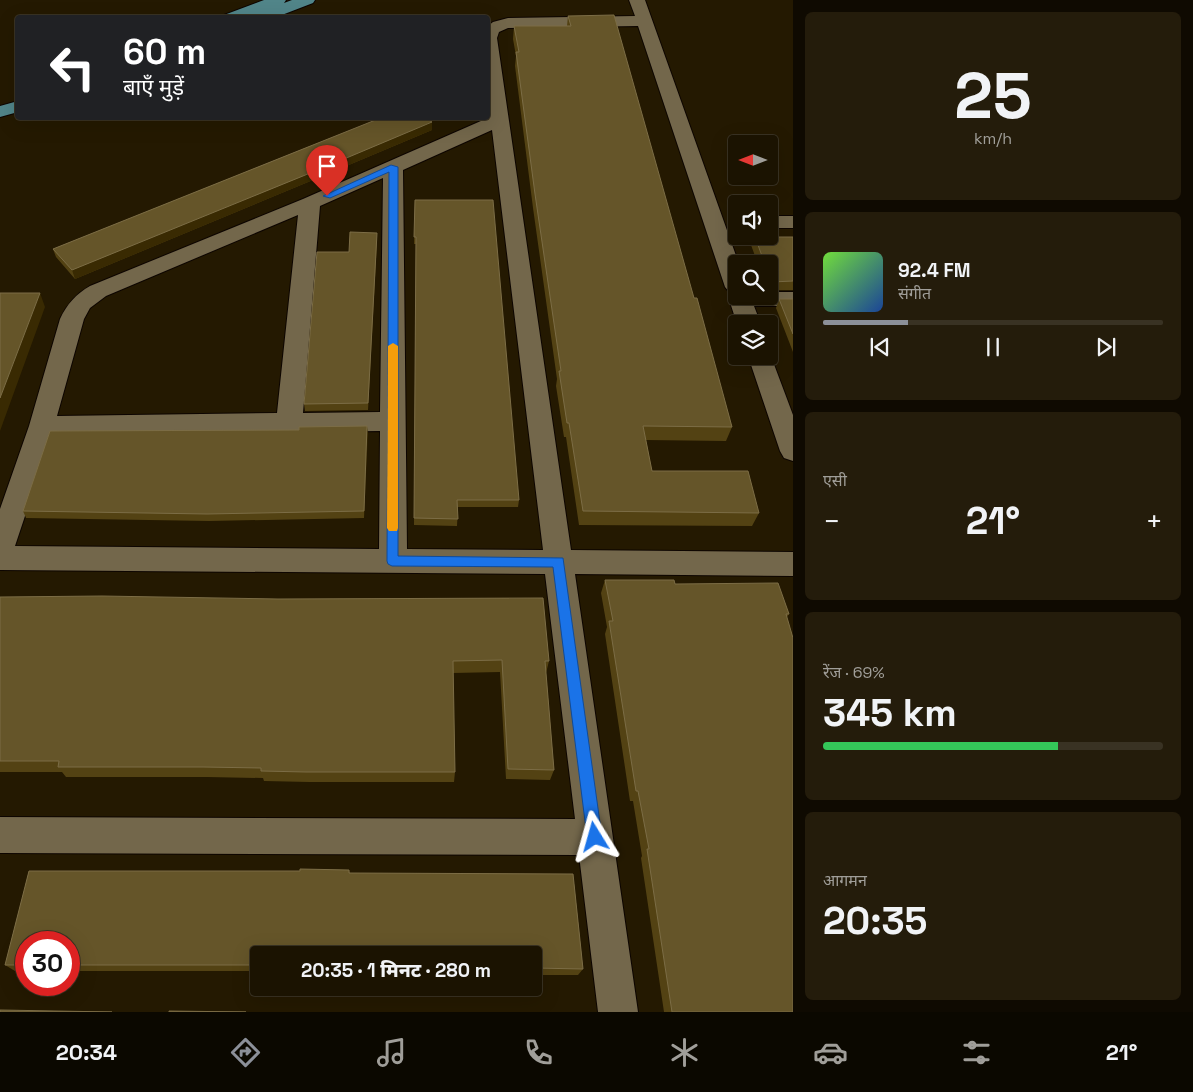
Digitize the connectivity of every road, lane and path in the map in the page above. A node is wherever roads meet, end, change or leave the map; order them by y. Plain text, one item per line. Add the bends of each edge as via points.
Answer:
1 (278, 0) edge
2 (307, 0) edge
3 (640, 10) edge
4 (238, 15) edge
5 (267, 15) edge
6 (15, 95) edge
7 (0, 101) edge
8 (15, 107) edge
9 (0, 112) edge
10 (500, 120) junction
11 (394, 167) junction
12 (310, 203) junction
13 (714, 222) junction
14 (728, 222) edge
15 (778, 222) edge
16 (793, 222) edge
17 (728, 262) edge
18 (778, 298) edge
19 (793, 299) edge
20 (763, 365) edge
21 (393, 421) junction
22 (289, 423) junction
23 (42, 426) junction
24 (793, 451) edge
25 (0, 550) edge
26 (0, 558) edge
27 (392, 561) junction
28 (558, 562) junction
29 (793, 564) edge
30 (0, 835) edge
31 (595, 837) junction
32 (618, 1012) edge

1 - 4 main road
2 - 5 main road
3 - 10 street via 498,25 490,38
3 - 13 street
6 - 7 main road
8 - 9 main road
10 - 11 street
10 - 28 street
11 - 12 street
11 - 21 street
12 - 22 street
12 - 23 street via 83,300 72,319
13 - 14 street
13 - 17 street
15 - 16 street
18 - 19 street
20 - 24 street
21 - 22 street
21 - 27 street
22 - 23 street
23 - 25 street
26 - 27 street
27 - 28 street
28 - 29 street
28 - 31 street
30 - 31 street
31 - 32 street

